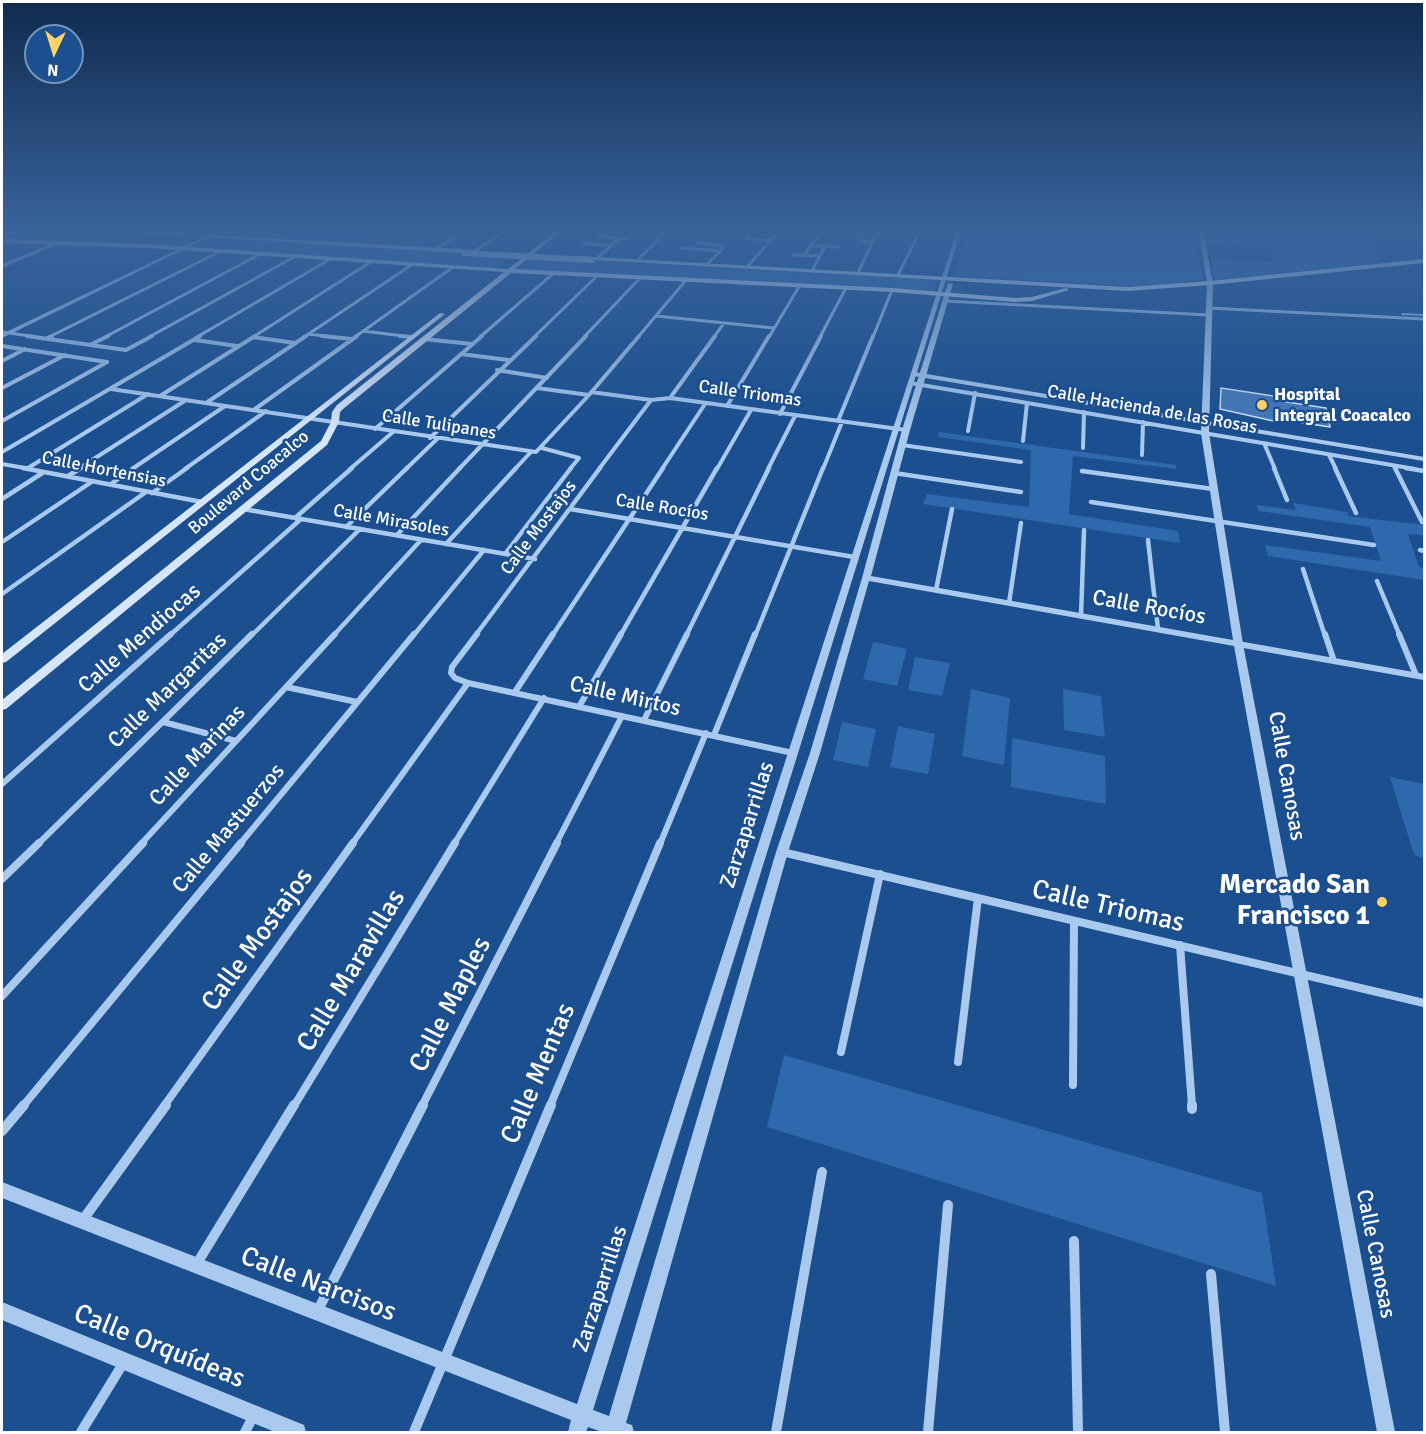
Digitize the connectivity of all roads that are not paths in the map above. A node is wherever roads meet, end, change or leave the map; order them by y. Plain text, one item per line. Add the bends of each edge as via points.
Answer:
1 (74, 298) edge
2 (77, 298) edge
3 (128, 298) edge
4 (178, 298) edge
5 (220, 298) edge
6 (265, 298) edge
7 (314, 298) edge
8 (362, 298) edge
9 (410, 298) edge
10 (462, 298) edge
11 (475, 298) edge
12 (525, 298) edge
13 (574, 298) edge
14 (622, 298) edge
15 (671, 298) edge
16 (792, 298) edge
17 (841, 298) edge
18 (889, 298) edge
19 (943, 298) edge
20 (944, 298) edge
21 (976, 298) edge
22 (982, 298) edge
23 (1032, 298) edge
24 (1209, 298) edge
25 (1209, 312) junction
26 (656, 316) junction
27 (1425, 319) edge
28 (724, 323) junction
29 (774, 328) junction
30 (363, 331) junction
31 (3, 333) edge
32 (308, 334) junction
33 (252, 337) junction
34 (412, 338) junction
35 (46, 339) junction
36 (351, 339) junction
37 (424, 339) junction
38 (195, 340) junction
39 (295, 343) junction
40 (472, 344) junction
41 (2, 345) edge
42 (90, 345) junction
43 (238, 346) junction
44 (26, 349) junction
45 (461, 354) junction
46 (66, 355) junction
47 (508, 360) junction
48 (2, 361) edge
49 (497, 370) junction
50 (914, 374) junction
51 (924, 375) junction
52 (547, 378) junction
53 (910, 383) junction
54 (921, 384) junction
55 (2, 388) edge
56 (537, 388) junction
57 (111, 389) junction
58 (975, 393) junction
59 (148, 394) junction
60 (590, 394) junction
61 (159, 396) junction
62 (670, 398) junction
63 (186, 400) junction
64 (651, 400) junction
65 (206, 402) junction
66 (1027, 402) junction
67 (705, 404) junction
68 (225, 406) junction
69 (726, 406) junction
70 (255, 409) junction
71 (751, 410) junction
72 (266, 411) junction
73 (1084, 412) junction
74 (780, 414) junction
75 (795, 416) junction
76 (308, 418) junction
77 (2, 421) edge
78 (840, 421) junction
79 (335, 422) junction
80 (1143, 423) junction
81 (1205, 428) junction
82 (375, 429) junction
83 (896, 429) junction
84 (906, 430) junction
85 (968, 431) dead end
86 (393, 432) junction
87 (430, 438) junction
88 (437, 439) junction
89 (1023, 441) dead end
90 (1264, 443) junction
91 (483, 445) junction
92 (902, 445) junction
93 (542, 448) junction
94 (1083, 448) dead end
95 (2, 452) edge
96 (530, 453) junction
97 (1142, 455) dead end
98 (1329, 455) junction
99 (1425, 459) edge
100 (1021, 462) dead end
101 (2, 464) edge
102 (1394, 466) junction
103 (27, 468) junction
104 (1082, 471) dead end
105 (1425, 471) edge
106 (45, 472) junction
107 (894, 473) junction
108 (67, 476) junction
109 (93, 481) junction
110 (111, 484) junction
111 (1213, 489) junction
112 (149, 492) junction
113 (1021, 492) dead end
114 (2, 499) edge
115 (1287, 500) dead end
116 (202, 502) junction
117 (1091, 502) dead end
118 (243, 509) junction
119 (952, 509) dead end
120 (570, 510) junction
121 (1356, 513) dead end
122 (298, 519) junction
123 (628, 519) junction
124 (1219, 521) junction
125 (1422, 522) dead end
126 (1021, 523) dead end
127 (346, 527) junction
128 (681, 528) junction
129 (360, 529) junction
130 (1084, 530) dead end
131 (397, 535) junction
132 (736, 537) junction
133 (421, 540) junction
134 (1148, 540) dead end
135 (2, 542) edge
136 (446, 544) junction
137 (1374, 545) dead end
138 (791, 546) junction
139 (483, 550) junction
140 (505, 554) junction
141 (854, 557) junction
142 (535, 559) junction
143 (1303, 569) dead end
144 (866, 578) junction
145 (1377, 581) dead end
146 (936, 590) junction
147 (2, 594) edge
148 (1009, 603) junction
149 (1081, 616) junction
150 (1158, 629) junction
151 (1238, 644) junction
152 (2, 659) edge
153 (1334, 661) junction
154 (451, 674) joint
155 (1416, 675) junction
156 (1425, 677) edge
157 (468, 683) junction
158 (286, 687) junction
159 (514, 692) junction
160 (544, 698) junction
161 (357, 702) junction
162 (580, 705) junction
163 (2, 706) edge
164 (622, 716) junction
165 (644, 720) junction
166 (163, 722) junction
167 (710, 734) junction
168 (236, 741) junction
169 (793, 753) junction
170 (2, 784) edge
171 (782, 852) junction
172 (880, 874) junction
173 (2, 879) edge
174 (978, 898) junction
175 (1074, 921) junction
176 (1180, 945) junction
177 (1299, 973) junction
178 (2, 996) edge
179 (1425, 1003) edge
180 (841, 1052) dead end
181 (958, 1062) dead end
182 (1073, 1085) dead end
183 (1192, 1109) dead end
184 (2, 1131) edge
185 (822, 1172) dead end
186 (2, 1190) edge
187 (948, 1205) dead end
188 (81, 1222) junction
189 (1074, 1241) dead end
190 (195, 1266) junction
191 (1211, 1274) dead end
192 (316, 1313) junction
193 (3, 1314) edge
194 (124, 1362) junction
195 (442, 1363) junction
196 (254, 1415) junction
197 (580, 1424) edge
198 (618, 1431) edge
199 (81, 1432) edge
200 (245, 1432) edge
201 (297, 1432) edge
202 (414, 1432) edge
203 (776, 1432) edge
204 (928, 1432) edge
205 (1078, 1432) edge
206 (1224, 1432) edge
207 (1386, 1432) edge

1 - 31 street
2 - 31 street
3 - 35 street
4 - 42 street
5 - 42 street via 130,348
6 - 38 street
7 - 33 street
8 - 32 street
9 - 30 street
10 - 34 main road, Boulevard Coacalco
11 - 37 main road, Boulevard Coacalco
12 - 40 street
13 - 47 street
14 - 52 street
15 - 26 street
16 - 29 street
17 - 74 street
18 - 78 street, Calle Mentas
19 - 50 street, Zarzaparrillas
20 - 51 street, Zarzaparrillas
21 - 25 street
22 - 23 main road
24 - 25 street, Calle Canosas
25 - 27 street
25 - 81 street, Calle Canosas
26 - 28 street
26 - 60 street
28 - 29 street
28 - 62 street
29 - 69 street
30 - 34 street
30 - 36 street
31 - 35 street
32 - 36 street
32 - 39 street
33 - 39 street
33 - 43 street
34 - 76 main road, Boulevard Coacalco
35 - 42 street
36 - 70 street
37 - 40 street
37 - 79 main road, Boulevard Coacalco via 340,407
38 - 43 street
38 - 57 street
39 - 65 street
40 - 45 street
41 - 44 street
43 - 61 street
44 - 46 street
44 - 48 street
45 - 47 street
45 - 82 street
46 - 55 street
46 - 77 street via 107,362
47 - 49 street
49 - 52 street
49 - 87 street
50 - 51 street, Calle Hacienda de las Rosas
50 - 53 street, Zarzaparrillas
51 - 54 street, Zarzaparrillas
51 - 81 street, Calle Hacienda de las Rosas
52 - 56 street
53 - 54 street, Calle Hacienda de las Rosas
53 - 83 street, Zarzaparrillas
54 - 58 street, Calle Hacienda de las Rosas
54 - 84 street, Zarzaparrillas
56 - 60 street, Calle Triomas
56 - 91 street
57 - 59 street, Calle Tulipanes
57 - 95 street
58 - 66 street, Calle Hacienda de las Rosas
58 - 85 street
59 - 61 street, Calle Tulipanes
59 - 103 street
60 - 64 street, Calle Triomas
60 - 93 street
61 - 63 street, Calle Tulipanes
62 - 64 street, Calle Triomas
62 - 67 street, Calle Triomas
63 - 65 street, Calle Tulipanes
63 - 108 street
64 - 120 street, Calle Mostajos
65 - 68 street, Calle Tulipanes
66 - 73 street, Calle Hacienda de las Rosas
66 - 89 street
67 - 69 street, Calle Triomas
67 - 123 street
68 - 70 street, Calle Tulipanes
68 - 110 street
69 - 71 street, Calle Triomas
70 - 72 street, Calle Tulipanes
71 - 74 street, Calle Triomas
71 - 128 street
72 - 76 street, Calle Tulipanes
72 - 112 street
73 - 80 street, Calle Hacienda de las Rosas
73 - 94 street
74 - 75 street, Calle Triomas
75 - 78 street, Calle Triomas
75 - 132 street
76 - 79 street, Calle Tulipanes
76 - 116 main road, Boulevard Coacalco
78 - 83 street, Calle Triomas
78 - 138 street, Calle Mentas
79 - 82 street, Calle Tulipanes
79 - 118 main road, Boulevard Coacalco via 324,443
80 - 81 street, Calle Hacienda de las Rosas
80 - 97 street
81 - 90 street, Calle Hacienda de las Rosas
81 - 99 street, Calle Hacienda de las Rosas
81 - 111 street, Calle Canosas
82 - 86 street, Calle Tulipanes
83 - 84 street, Calle Triomas
83 - 141 street, Zarzaparrillas
84 - 92 street, Zarzaparrillas
86 - 87 street, Calle Tulipanes
86 - 122 street, Calle Mendiocas
87 - 88 street, Calle Tulipanes
88 - 91 street, Calle Tulipanes
88 - 127 street
90 - 98 street, Calle Hacienda de las Rosas
90 - 115 street
91 - 96 street, Calle Tulipanes
91 - 131 street
92 - 100 street
92 - 107 street, Zarzaparrillas
93 - 96 street
93 - 140 street via 579,458
96 - 136 street
98 - 102 street, Calle Hacienda de las Rosas
98 - 121 street
101 - 103 street, Calle Hortensias
102 - 105 street, Calle Hacienda de las Rosas
102 - 125 street
103 - 106 street, Calle Hortensias
104 - 111 street
106 - 108 street, Calle Hortensias
106 - 114 street
107 - 113 street
107 - 144 street, Zarzaparrillas
108 - 109 street, Calle Hortensias
109 - 110 street, Calle Hortensias
109 - 135 street
110 - 112 street, Calle Hortensias
111 - 124 street, Calle Canosas
112 - 116 street, Calle Hortensias
112 - 147 street
116 - 152 main road, Boulevard Coacalco
117 - 124 street
118 - 122 street, Calle Mirasoles
118 - 163 main road, Boulevard Coacalco
119 - 146 street
120 - 123 street, Calle Rocíos
120 - 142 street, Calle Mostajos
122 - 127 street, Calle Mirasoles
122 - 170 street, Calle Mendiocas
123 - 128 street, Calle Rocíos
123 - 159 street
124 - 137 street
124 - 151 street, Calle Canosas
126 - 148 street
127 - 129 street, Calle Mirasoles
128 - 132 street, Calle Rocíos
128 - 162 street
129 - 131 street, Calle Mirasoles
129 - 166 street, Calle Margaritas
130 - 149 street
131 - 133 street, Calle Mirasoles
132 - 138 street, Calle Rocíos
132 - 165 street
133 - 136 street, Calle Mirasoles
133 - 158 street, Calle Marinas
134 - 150 street
136 - 139 street, Calle Mirasoles
138 - 141 street, Calle Rocíos
138 - 167 street, Calle Mentas
139 - 140 street, Calle Mirasoles
139 - 161 street, Calle Mastuerzos
140 - 142 street, Calle Mirasoles
141 - 169 street, Zarzaparrillas
142 - 154 street, Calle Mostajos
143 - 153 street
144 - 146 street, Calle Rocíos
144 - 171 street, Zarzaparrillas
145 - 155 street
146 - 148 street, Calle Rocíos
148 - 149 street, Calle Rocíos
149 - 150 street, Calle Rocíos
150 - 151 street, Calle Rocíos
151 - 153 street, Calle Rocíos
151 - 177 street, Calle Canosas
153 - 155 street, Calle Rocíos
154 - 157 street, Calle Mirtos
155 - 156 street, Calle Rocíos
157 - 159 street, Calle Mirtos
157 - 188 street, Calle Mostajos
158 - 161 street
158 - 168 street, Calle Marinas
159 - 160 street, Calle Mirtos
160 - 162 street, Calle Mirtos
160 - 190 street, Calle Maravillas
161 - 184 street, Calle Mastuerzos
162 - 164 street, Calle Mirtos
164 - 165 street, Calle Mirtos
164 - 192 street, Calle Maples
165 - 167 street, Calle Mirtos
166 - 168 street
166 - 173 street, Calle Margaritas
167 - 169 street, Calle Mirtos
167 - 195 street, Calle Mentas
168 - 178 street, Calle Marinas
169 - 197 street, Zarzaparrillas
171 - 172 street, Calle Triomas
171 - 198 street, Zarzaparrillas
172 - 174 street, Calle Triomas
172 - 180 street
174 - 175 street, Calle Triomas
174 - 181 street
175 - 176 street, Calle Triomas
175 - 182 street
176 - 177 street, Calle Triomas
176 - 183 street
177 - 179 street, Calle Triomas
177 - 207 street, Calle Canosas
185 - 203 street
186 - 188 street, Calle Narcisos
187 - 204 street
188 - 190 street, Calle Narcisos
189 - 205 street
190 - 192 street, Calle Narcisos
191 - 206 street
192 - 195 street, Calle Narcisos
193 - 194 street, Calle Orquídeas
194 - 196 street, Calle Orquídeas
194 - 199 street
195 - 197 street, Calle Narcisos
195 - 202 street, Calle Mentas
196 - 200 street
196 - 201 street, Calle Orquídeas
197 - 198 street, Calle Narcisos

